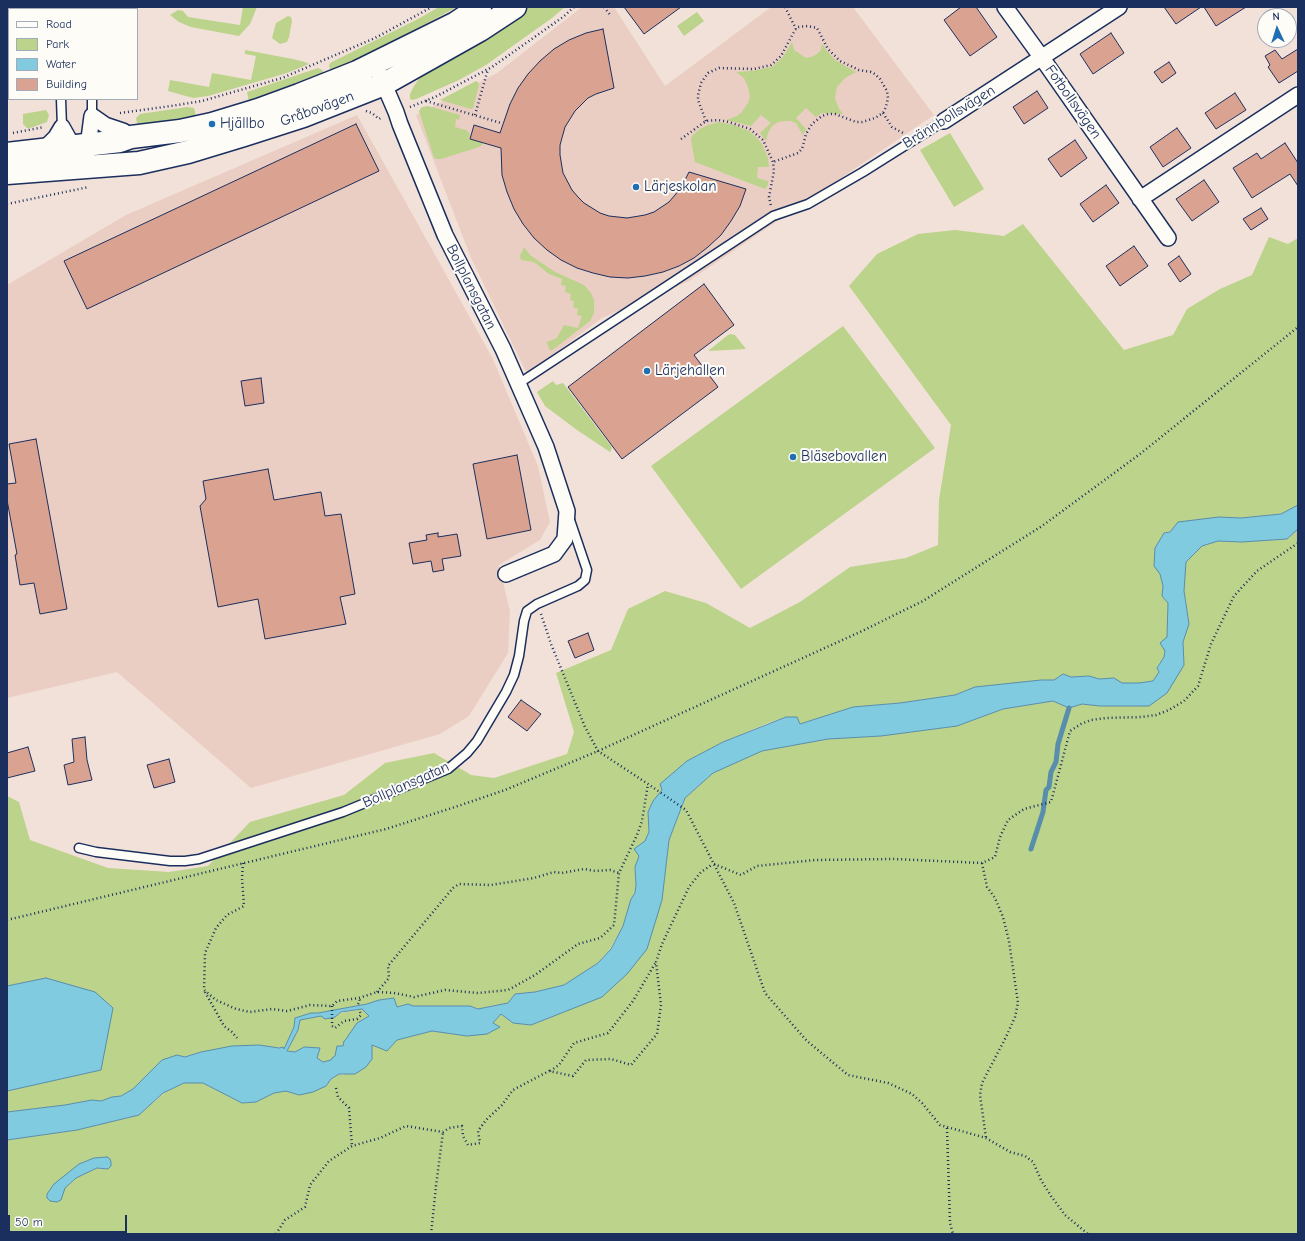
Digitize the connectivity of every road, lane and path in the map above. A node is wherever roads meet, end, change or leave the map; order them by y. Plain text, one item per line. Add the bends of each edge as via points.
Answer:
1 (432, 7) edge
2 (480, 7) edge
3 (515, 7) edge
4 (574, 7) edge
5 (604, 7) edge
6 (786, 7) edge
7 (1004, 7) edge
8 (1119, 7) edge
9 (610, 16) dead end
10 (796, 29) junction
11 (1042, 58) junction
12 (375, 63) junction
13 (488, 69) junction
14 (384, 84) junction
15 (1298, 95) edge
16 (61, 100) edge
17 (92, 100) edge
18 (426, 101) junction
19 (417, 104) dead end
20 (883, 113) junction
21 (475, 115) junction
22 (92, 116) junction
23 (944, 120) joint
24 (501, 122) dead end
25 (706, 122) junction
26 (62, 124) junction
27 (17, 132) dead end
28 (131, 137) junction
29 (913, 139) junction
30 (681, 140) dead end
31 (81, 146) junction
32 (43, 150) junction
33 (8, 160) edge
34 (773, 162) junction
35 (85, 167) junction
36 (1140, 199) junction
37 (773, 216) junction
38 (1168, 238) dead end
39 (1298, 327) edge
40 (518, 384) junction
41 (567, 511) junction
42 (1298, 543) edge
43 (506, 574) dead end
44 (537, 604) junction
45 (598, 751) junction
46 (648, 784) junction
47 (79, 848) dead end
48 (243, 863) junction
49 (982, 863) junction
50 (713, 864) junction
51 (619, 873) junction
52 (7, 920) edge
53 (656, 962) junction
54 (204, 990) junction
55 (377, 992) junction
56 (359, 998) junction
57 (358, 1004) dead end
58 (332, 1006) junction
59 (360, 1012) dead end
60 (237, 1038) dead end
61 (549, 1071) junction
62 (336, 1088) dead end
63 (947, 1128) junction
64 (444, 1132) junction
65 (986, 1138) junction
66 (352, 1146) junction
67 (276, 1234) edge
68 (431, 1234) edge
69 (953, 1234) edge
70 (1088, 1234) edge

1 - 22 path via 375,38 282,78 202,101
2 - 12 main road, Gråbovägen via 456,23
3 - 14 main road, Gråbovägen via 480,30
4 - 13 path
5 - 9 path
6 - 10 path
7 - 11 street, Fotbollsvägen
8 - 11 street, Brännbollsvägen
10 - 20 path via 802,26 817,28 828,49 840,61 876,74 887,90 888,98
10 - 25 path via 781,56 771,65 754,69 719,68 708,73 701,83 698,95
11 - 23 street, Brännbollsvägen
11 - 36 street, Fotbollsvägen
12 - 14 street, Bollplansgatan
12 - 28 main road, Gråbovägen via 299,96 212,124 180,132
13 - 18 path
13 - 21 path
14 - 35 main road, Gråbovägen via 303,116 188,152 139,163
14 - 40 street, Bollplansgatan via 445,235
15 - 36 street
16 - 26 lane
17 - 22 lane
18 - 19 path
18 - 21 path
20 - 29 path via 892,127
20 - 34 path via 862,122 835,114 822,116 812,124 798,153
21 - 24 path
22 - 28 street
22 - 31 street
23 - 29 lane, Brännbollsvägen
25 - 30 path
25 - 34 path via 718,120 750,129 763,140
26 - 27 path via 51,121 46,127
26 - 31 street
26 - 32 street via 56,137
28 - 31 main road, Gråbovägen via 120,142
29 - 37 lane, Brännbollsvägen via 808,204
31 - 32 main road, Gråbovägen
31 - 35 street
32 - 33 main road, Gråbovägen
33 - 35 main road, Gråbovägen
34 - 37 path via 774,171 769,197
36 - 38 street, Fotbollsvägen
37 - 40 lane, Brännbollsvägen
39 - 45 path via 1140,454 1042,526 923,601
40 - 41 street, Bollplansgatan via 546,447
41 - 43 street, Bollplansgatan via 565,539 554,554
41 - 44 lane, Bollplansgatan via 587,570 585,580 578,586
42 - 49 path via 1257,571 1234,596 1211,644 1198,686 1184,701 1156,715 1091,720 1070,731 1051,802 1024,809 1008,820 1000,837 995,858
44 - 45 path via 550,644 584,727
44 - 47 lane, Bollplansgatan via 527,611 516,669 506,692 477,741 448,769 343,812 199,859 170,861
45 - 46 path
45 - 48 path via 505,790 455,807 386,828
46 - 50 path via 686,810
46 - 51 path via 642,821
48 - 52 path
48 - 54 path via 244,906 227,915 216,928 205,953
49 - 50 path via 894,859 815,860 757,866 741,875
49 - 65 path via 986,886 995,898 1003,917 1018,1003 1006,1037 982,1083 980,1095
50 - 53 path via 701,872 689,887
50 - 63 path via 734,903 765,993 802,1035 848,1075 888,1083 912,1094 940,1125
51 - 55 path via 584,869 554,872 498,884 459,884 452,888 388,966 389,978
51 - 55 path via 614,925 600,938 578,944 535,975 508,990 478,993 445,990 414,997
53 - 61 path via 634,1001 608,1033 574,1043 559,1065
53 - 61 path via 661,1005 657,1034 631,1065 611,1059 586,1060 573,1076
54 - 58 path via 216,1000 250,1012 272,1008 287,1011 310,1005
54 - 60 path via 224,1026
55 - 56 path
56 - 57 path
56 - 58 path via 337,1001
58 - 59 path via 332,1026 335,1028 344,1021 357,1019 361,1015
61 - 64 path via 513,1090 478,1131 480,1143 468,1145 463,1136 462,1126 449,1128
62 - 66 path via 338,1097 349,1108
63 - 65 path
63 - 69 path via 950,1223
64 - 66 path via 406,1126 380,1138
64 - 68 path
65 - 70 path via 1033,1162 1050,1196 1065,1215
66 - 67 path via 328,1161 310,1185 305,1207 285,1220

